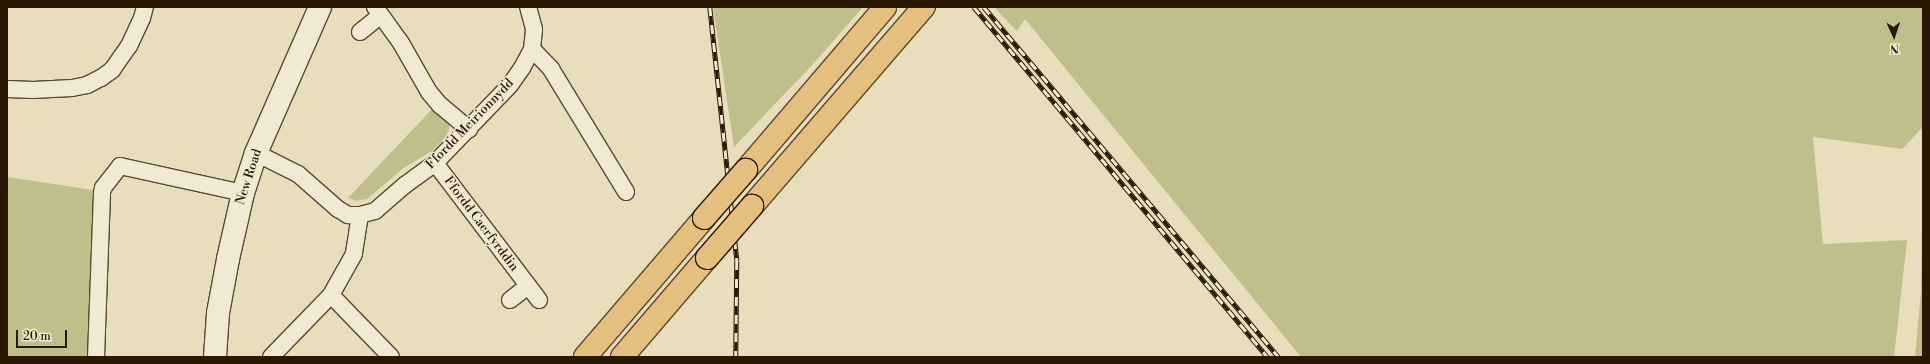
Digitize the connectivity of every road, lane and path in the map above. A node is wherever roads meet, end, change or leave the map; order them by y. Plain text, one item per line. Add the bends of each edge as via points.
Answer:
1 (145, 7) edge
2 (320, 7) edge
3 (528, 7) edge
4 (885, 7) edge
5 (924, 7) edge
6 (378, 11) edge
7 (360, 32) dead end
8 (532, 49) junction
9 (7, 89) edge
10 (469, 129) junction
11 (256, 153) junction
12 (435, 163) junction
13 (626, 192) dead end
14 (243, 193) junction
15 (360, 216) junction
16 (528, 286) junction
17 (331, 294) junction
18 (510, 300) dead end
19 (538, 300) dead end
20 (96, 357) edge
21 (215, 357) edge
22 (272, 357) edge
23 (391, 357) edge
24 (585, 357) edge
25 (622, 357) edge

1 - 9 street via 129,46 112,70 101,78 87,85 72,88
2 - 11 main road, New Road
3 - 8 street, Ffordd Meirionnydd via 534,29
4 - 24 highway, bridge
5 - 25 highway, bridge
6 - 7 street
6 - 10 street via 401,43 429,92 440,105
8 - 10 street, Ffordd Meirionnydd via 510,85
8 - 13 street via 551,69
10 - 12 street, Ffordd Meirionnydd
11 - 14 main road, New Road
11 - 15 street via 298,174 338,209 348,215
12 - 15 street, Ffordd Meirionnydd via 404,185 375,211
12 - 16 street, Ffordd Caerfyrddin
14 - 20 street via 120,166 102,193
14 - 21 main road, New Road via 218,313
15 - 17 street via 354,254
16 - 18 street
16 - 19 street, Ffordd Caerfyrddin
17 - 22 street
17 - 23 street

